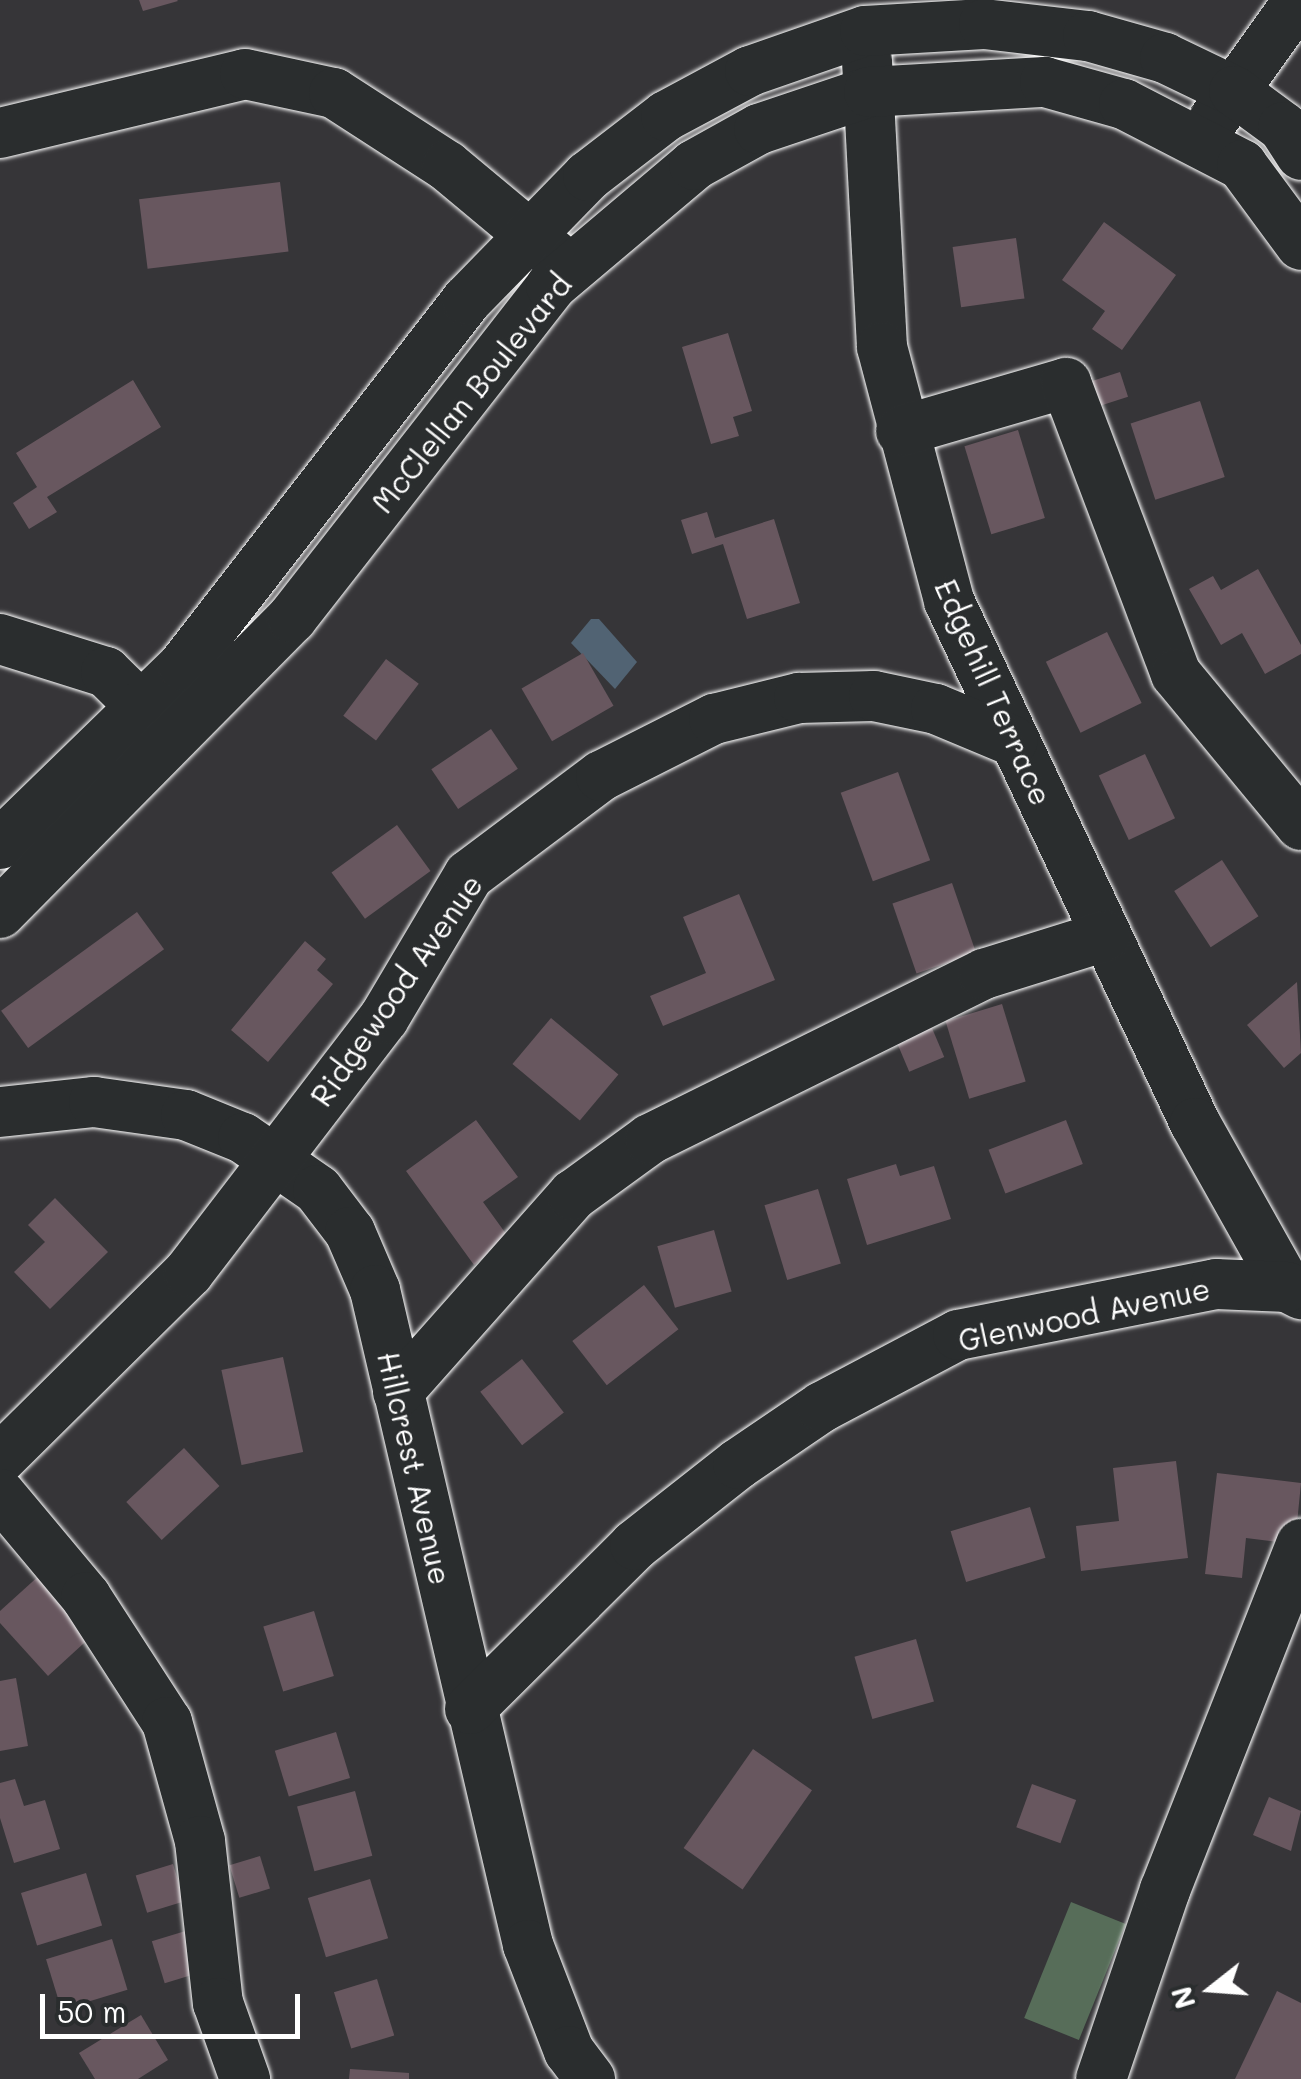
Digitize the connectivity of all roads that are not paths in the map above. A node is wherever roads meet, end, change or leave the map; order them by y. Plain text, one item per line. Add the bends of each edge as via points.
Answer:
1 (1299, 0) edge
2 (865, 31) junction
3 (1234, 91) junction
4 (869, 92) junction
5 (0, 133) edge
6 (1200, 140) junction
7 (1301, 154) edge
8 (532, 234) junction
9 (1301, 245) edge
10 (569, 270) junction
11 (901, 431) junction
12 (0, 639) edge
13 (160, 724) junction
14 (1013, 741) junction
15 (1301, 824) edge
16 (0, 844) edge
17 (0, 913) edge
18 (1105, 936) junction
19 (0, 1112) edge
20 (274, 1160) junction
21 (1294, 1291) edge
22 (398, 1392) junction
23 (0, 1458) edge
24 (0, 1494) edge
25 (1301, 1544) edge
26 (470, 1709) junction
27 (566, 2070) edge
28 (245, 2079) edge
29 (1101, 2079) edge

1 - 3 street
2 - 3 street, McClellan Boulevard via 984,24 1088,36 1166,58
2 - 4 street, Edgehill Terrace
2 - 8 street, McClellan Boulevard via 750,71 666,116 588,176
3 - 6 street
3 - 7 street, McClellan Boulevard via 1284,127
4 - 6 street, McClellan Boulevard via 1045,82 1124,104
4 - 10 street, McClellan Boulevard via 759,129 694,165
4 - 11 street, Edgehill Terrace via 882,346
5 - 8 street via 245,74 334,93 447,166
6 - 9 street, McClellan Boulevard via 1242,165
8 - 10 street
8 - 13 street, McClellan Boulevard via 468,300 183,666
10 - 13 street, McClellan Boulevard via 292,618
11 - 14 street, Edgehill Terrace via 949,601
11 - 15 street via 1066,382 1176,674
12 - 13 street via 106,672
13 - 16 street, McClellan Boulevard
13 - 17 street, McClellan Boulevard
14 - 18 street, Edgehill Terrace
14 - 20 street, Ridgewood Avenue via 936,709 874,696 799,698 714,719 601,776 469,876 384,1018
18 - 21 street, Edgehill Terrace via 1195,1123
18 - 22 street via 984,974 650,1139 573,1195
19 - 20 street, Hillcrest Avenue via 94,1102 186,1115 242,1138
20 - 22 street, Hillcrest Avenue via 318,1190 350,1232 375,1290
20 - 23 street, Ridgewood Avenue via 189,1272
21 - 26 street, Glenwood Avenue via 1216,1284 958,1335 822,1407 738,1464 635,1545
22 - 26 street, Hillcrest Avenue
24 - 28 street via 86,1597 167,1722 200,1841 218,2003
25 - 29 street via 1165,1890
26 - 27 street, Hillcrest Avenue

